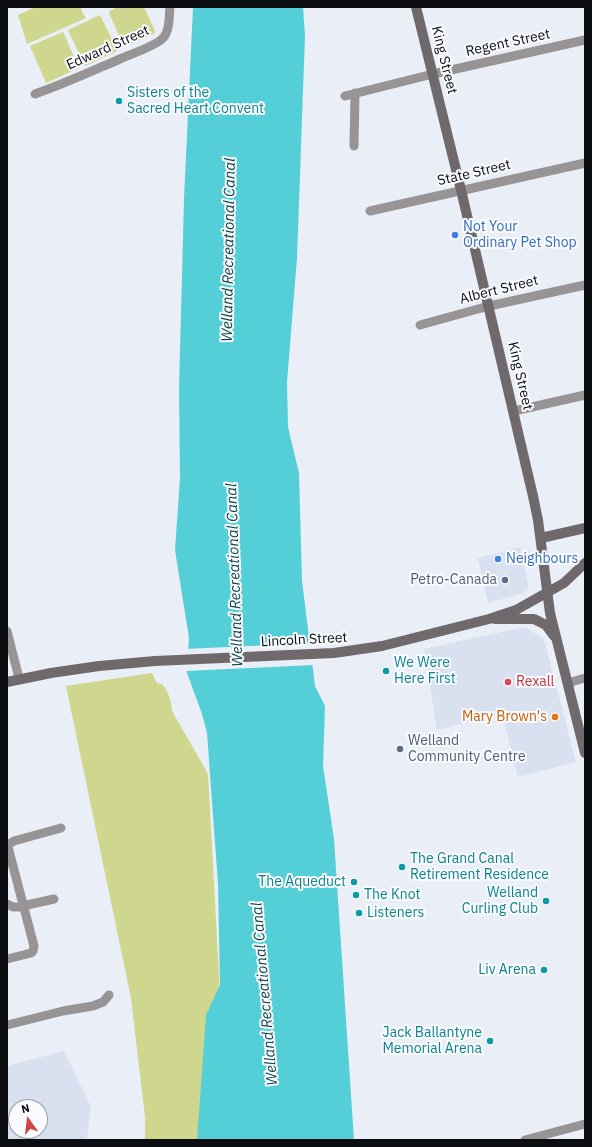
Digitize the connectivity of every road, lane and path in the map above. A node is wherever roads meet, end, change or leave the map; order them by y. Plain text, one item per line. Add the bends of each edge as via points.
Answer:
1 (170, 7) edge
2 (416, 7) edge
3 (585, 40) edge
4 (434, 74) junction
5 (355, 93) junction
6 (35, 94) dead end
7 (345, 96) dead end
8 (354, 146) dead end
9 (585, 163) edge
10 (461, 190) junction
11 (370, 211) dead end
12 (585, 285) edge
13 (489, 306) junction
14 (420, 325) dead end
15 (585, 395) edge
16 (514, 411) junction
17 (585, 528) edge
18 (541, 538) junction
19 (585, 563) edge
20 (547, 593) junction
21 (489, 619) junction
22 (7, 631) edge
23 (556, 639) junction
24 (20, 678) junction
25 (585, 678) edge
26 (7, 682) edge
27 (568, 683) junction
28 (585, 753) edge
29 (61, 828) dead end
30 (8, 852) edge
31 (54, 899) dead end
32 (7, 904) edge
33 (24, 906) junction
34 (7, 959) edge
35 (109, 995) dead end
36 (7, 1025) edge
37 (585, 1124) edge
38 (525, 1140) edge

1 - 6 street, Edward Street via 166,34 162,39
2 - 4 main road, King Street
3 - 4 street, Regent Street
4 - 5 street, Regent Street
4 - 10 main road, King Street
5 - 7 street, Regent Street
5 - 8 street
9 - 10 street, State Street
10 - 11 street, State Street
10 - 13 main road, King Street
12 - 13 street, Albert Street
13 - 14 street, Albert Street
13 - 16 main road, King Street
15 - 16 street
16 - 18 main road, King Street
17 - 18 main road
18 - 20 main road, King Street
19 - 20 main road, Lincoln Street via 564,583
20 - 21 main road, Lincoln Street via 516,610
20 - 23 main road, King Street
21 - 23 main road via 534,619 546,625
21 - 24 main road, Lincoln Street via 382,646 351,651 99,666
22 - 24 street
23 - 27 main road, King Street
24 - 26 main road, Lincoln Street
25 - 27 street
27 - 28 main road, King Street
29 - 30 street via 12,841 8,845
30 - 33 street
31 - 33 street
32 - 33 street via 14,907
33 - 34 street via 33,951
35 - 36 street via 103,1002 93,1006
37 - 38 street

